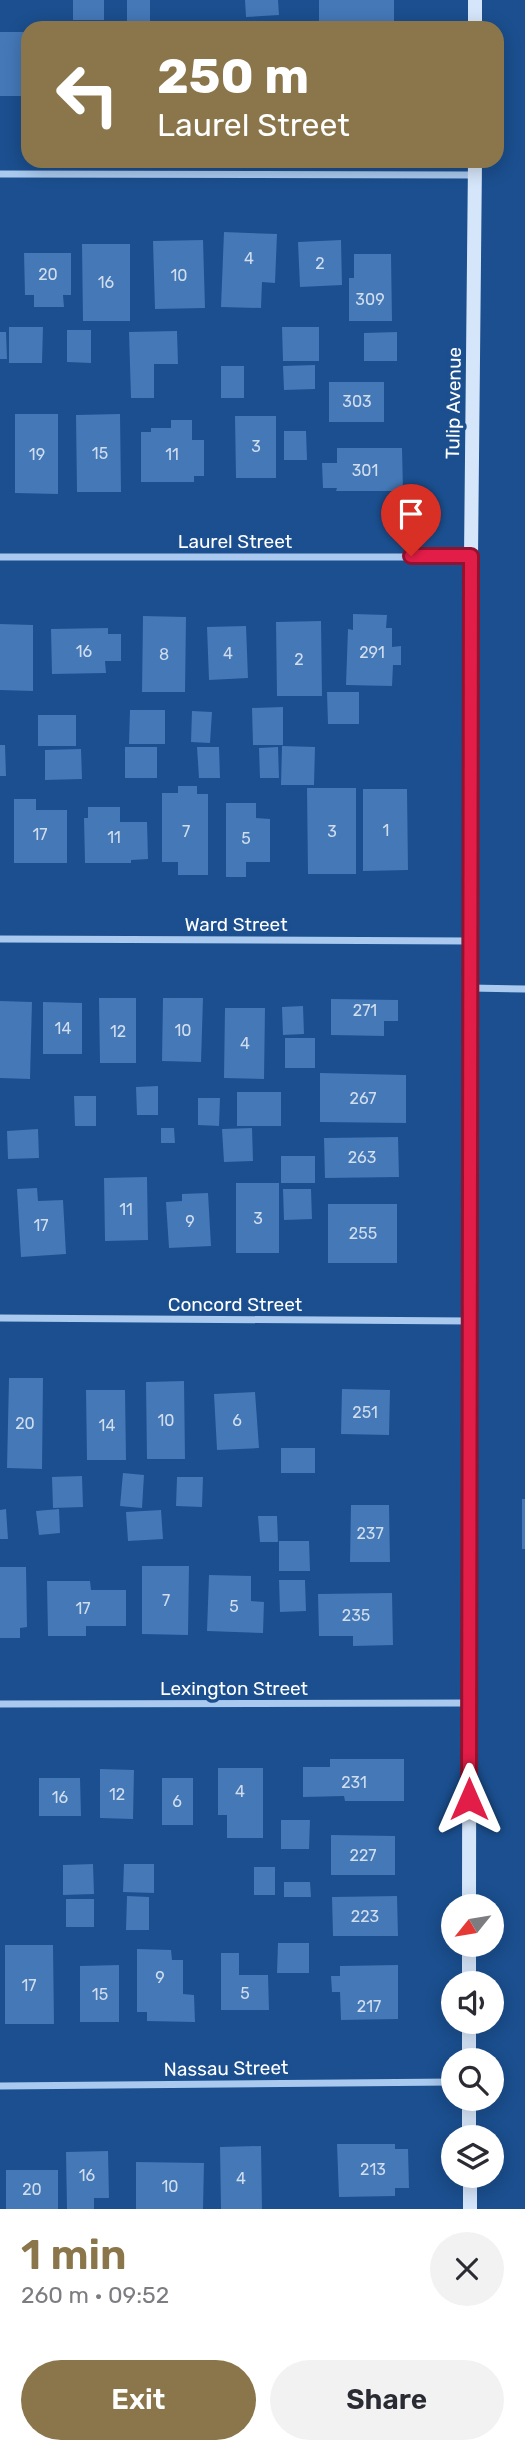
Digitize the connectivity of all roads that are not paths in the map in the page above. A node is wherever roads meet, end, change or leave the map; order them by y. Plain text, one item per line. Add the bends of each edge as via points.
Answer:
1 (475, 0) edge
2 (475, 21) edge
3 (475, 168) edge
4 (0, 174) edge
5 (471, 556) junction
6 (0, 557) edge
7 (0, 939) edge
8 (471, 941) junction
9 (470, 988) junction
10 (525, 989) edge
11 (0, 1318) edge
12 (470, 1321) junction
13 (468, 1703) junction
14 (0, 1704) edge
15 (469, 1894) edge
16 (441, 2082) edge
17 (0, 2086) edge
18 (470, 2188) edge
19 (470, 2209) edge

1 - 2 main road
3 - 4 street
3 - 5 main road, Tulip Avenue
5 - 6 street, Laurel Street
5 - 8 main road, Tulip Avenue
7 - 8 street, Ward Street
8 - 9 main road, Tulip Avenue
9 - 10 street
9 - 12 main road, Tulip Avenue
11 - 12 street, Concord Street
12 - 13 main road, Tulip Avenue
13 - 14 street, Lexington Street
13 - 15 main road, Tulip Avenue
16 - 17 street, Nassau Street
18 - 19 main road

